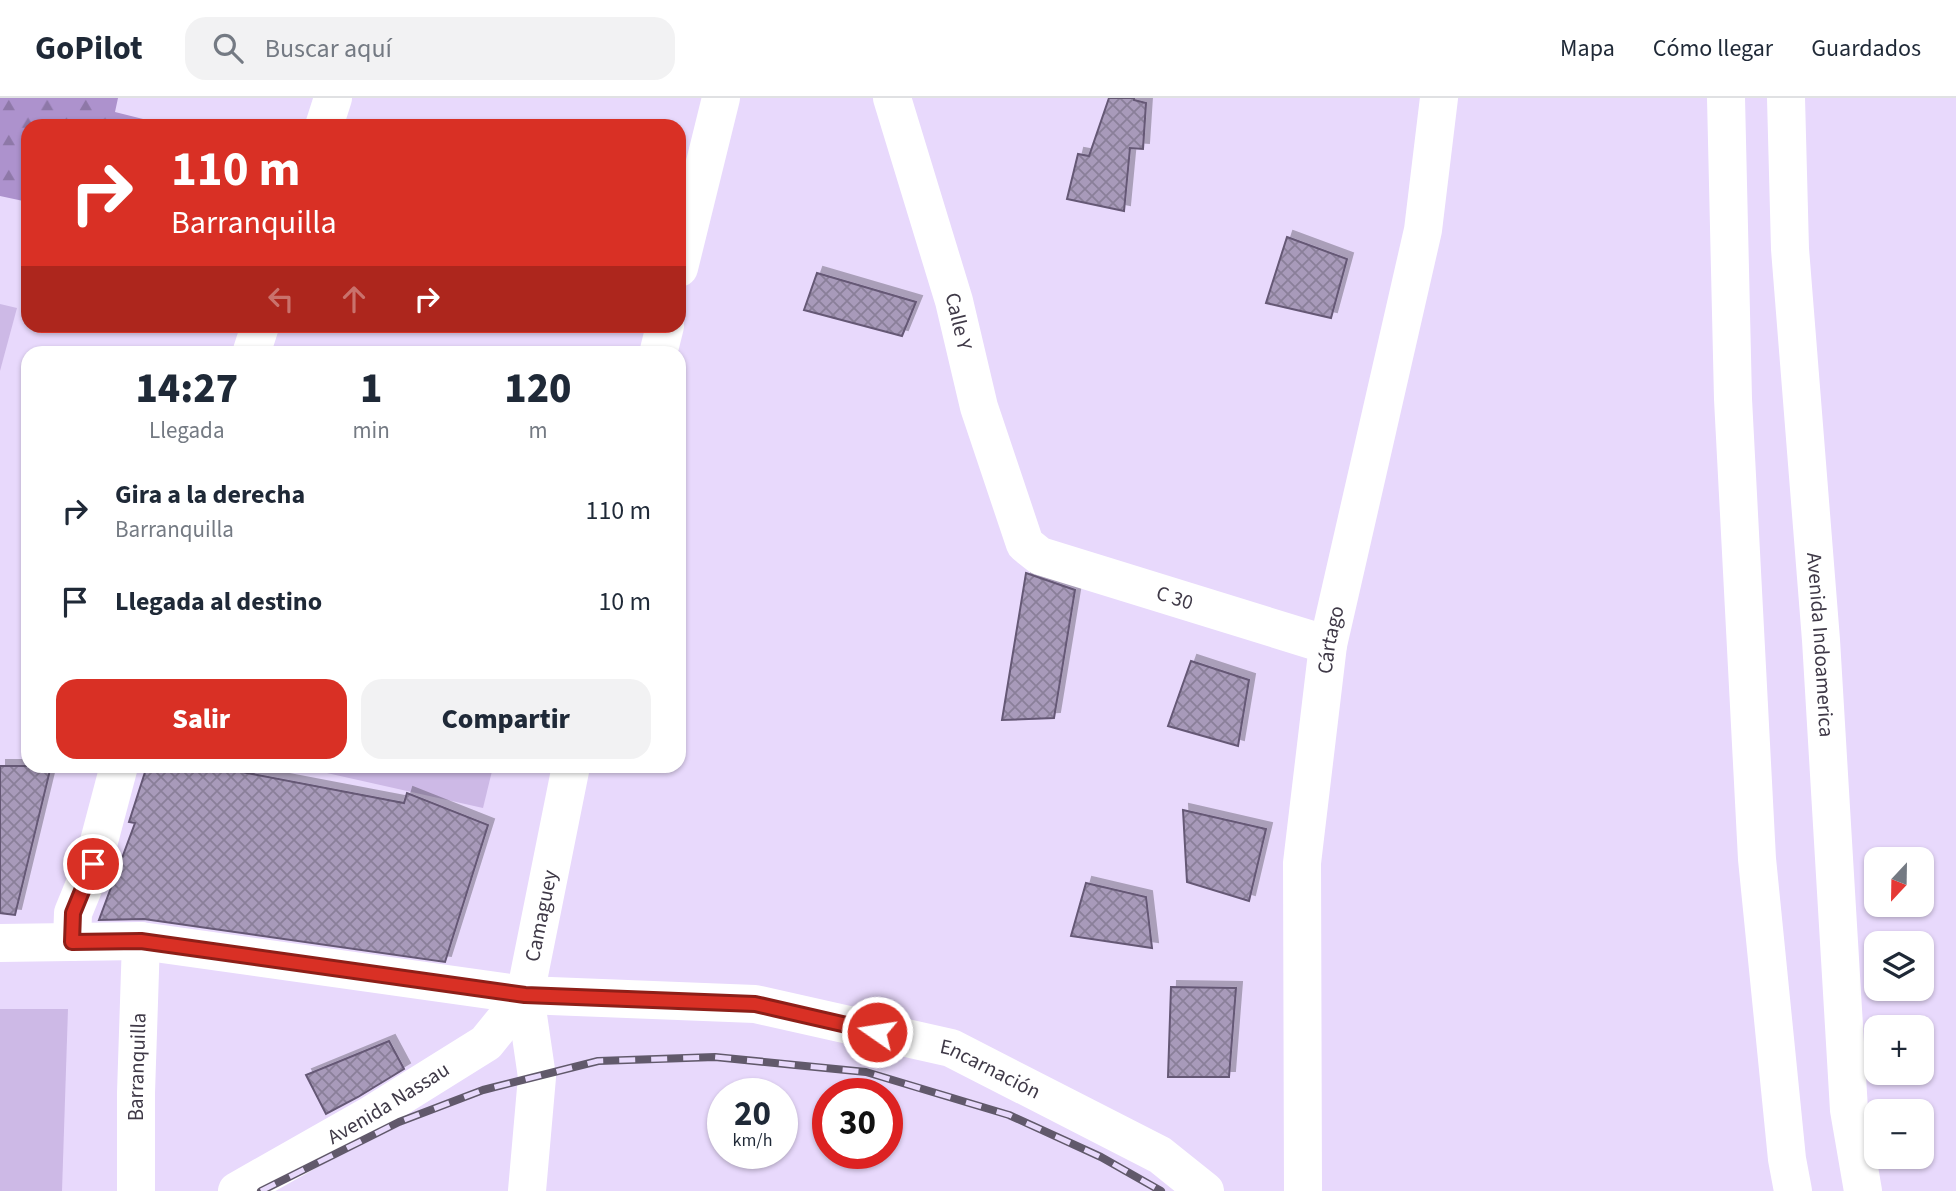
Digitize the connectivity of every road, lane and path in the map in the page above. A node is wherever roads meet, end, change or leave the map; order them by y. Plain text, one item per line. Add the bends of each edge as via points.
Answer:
1 (333, 98) edge
2 (721, 98) edge
3 (892, 98) edge
4 (1439, 98) edge
5 (1726, 98) edge
6 (1786, 98) edge
7 (326, 119) edge
8 (686, 240) edge
9 (1025, 544) joint
10 (1328, 645) junction
11 (117, 773) edge
12 (570, 773) edge
13 (141, 941) junction
14 (72, 942) junction
15 (0, 943) edge
16 (525, 995) junction
17 (136, 1191) edge
18 (237, 1191) edge
19 (527, 1191) edge
20 (1205, 1191) edge
21 (1303, 1191) edge
22 (1793, 1191) edge
23 (1864, 1191) edge

1 - 7 street
2 - 8 street
3 - 9 street, Calle Y via 954,301 979,407
4 - 10 street, Cártago via 1423,230
5 - 22 street via 1733,399 1757,859
6 - 23 street, Avenida Indoamerica via 1790,249 1821,640 1849,1110
9 - 10 street, C 30 via 1040,556
10 - 21 street, Cártago via 1302,863
11 - 14 street via 93,864 73,913
12 - 16 street, Camaguey
13 - 14 street, Encarnación
13 - 16 street, Encarnación
13 - 17 street, Barranquilla
14 - 15 street, Encarnación
16 - 18 street, Avenida Nassau via 486,1043
16 - 19 street, Camaguey via 537,1077
16 - 20 street, Encarnación via 755,1004 951,1048 1160,1155

